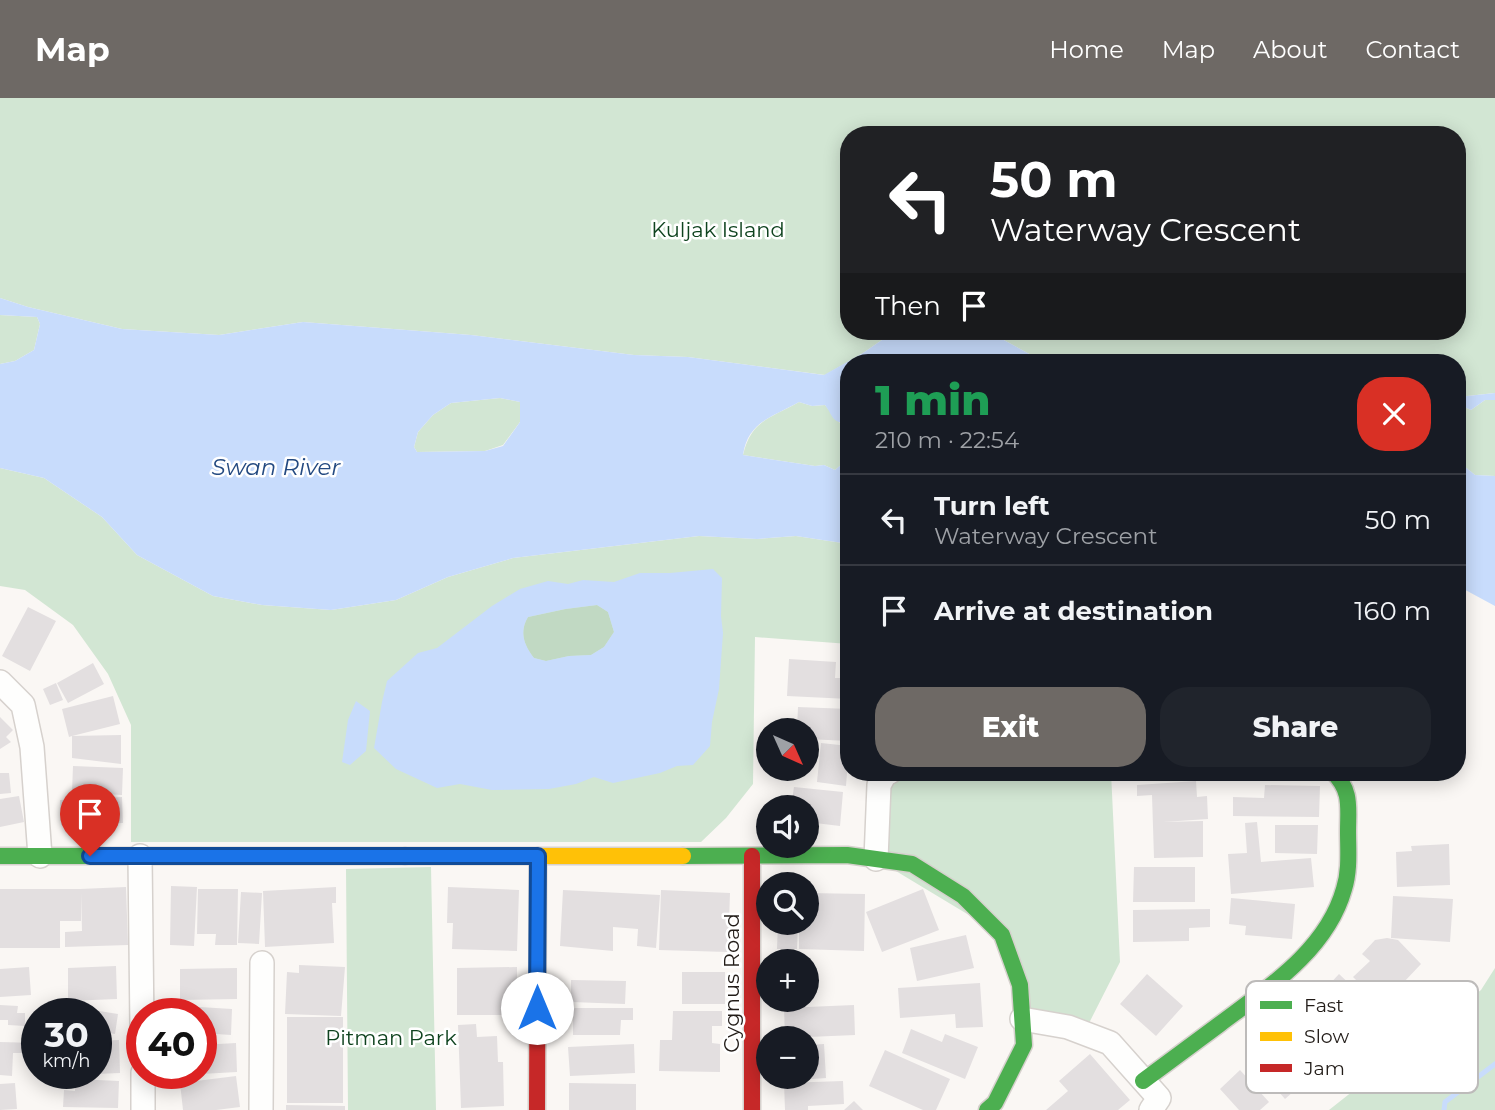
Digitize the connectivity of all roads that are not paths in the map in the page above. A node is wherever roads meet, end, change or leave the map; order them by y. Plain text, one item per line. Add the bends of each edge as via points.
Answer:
1 (0, 682) edge
2 (881, 781) edge
3 (1342, 781) edge
4 (0, 856) edge
5 (40, 856) junction
6 (140, 856) junction
7 (538, 856) junction
8 (752, 856) junction
9 (876, 859) junction
10 (262, 963) dead end
11 (1275, 981) edge
12 (142, 998) edge
13 (1246, 1003) edge
14 (1022, 1019) junction
15 (1143, 1081) junction
16 (143, 1089) edge
17 (143, 1110) edge
18 (261, 1110) edge
19 (537, 1110) edge
20 (752, 1110) edge
21 (988, 1110) edge
22 (1151, 1110) edge

1 - 5 street via 23,705 32,747
2 - 9 street
3 - 11 street via 1348,794 1349,871 1342,897 1315,944
4 - 5 street
5 - 6 street
6 - 7 street
6 - 12 street
7 - 8 street
7 - 19 street
8 - 9 street
8 - 20 street, Cygnus Road
9 - 14 street via 912,864 963,896 1002,935 1020,985
10 - 18 street
13 - 15 street
14 - 15 street via 1068,1027 1110,1043
14 - 21 street via 1024,1045
15 - 22 street via 1158,1098
16 - 17 street

